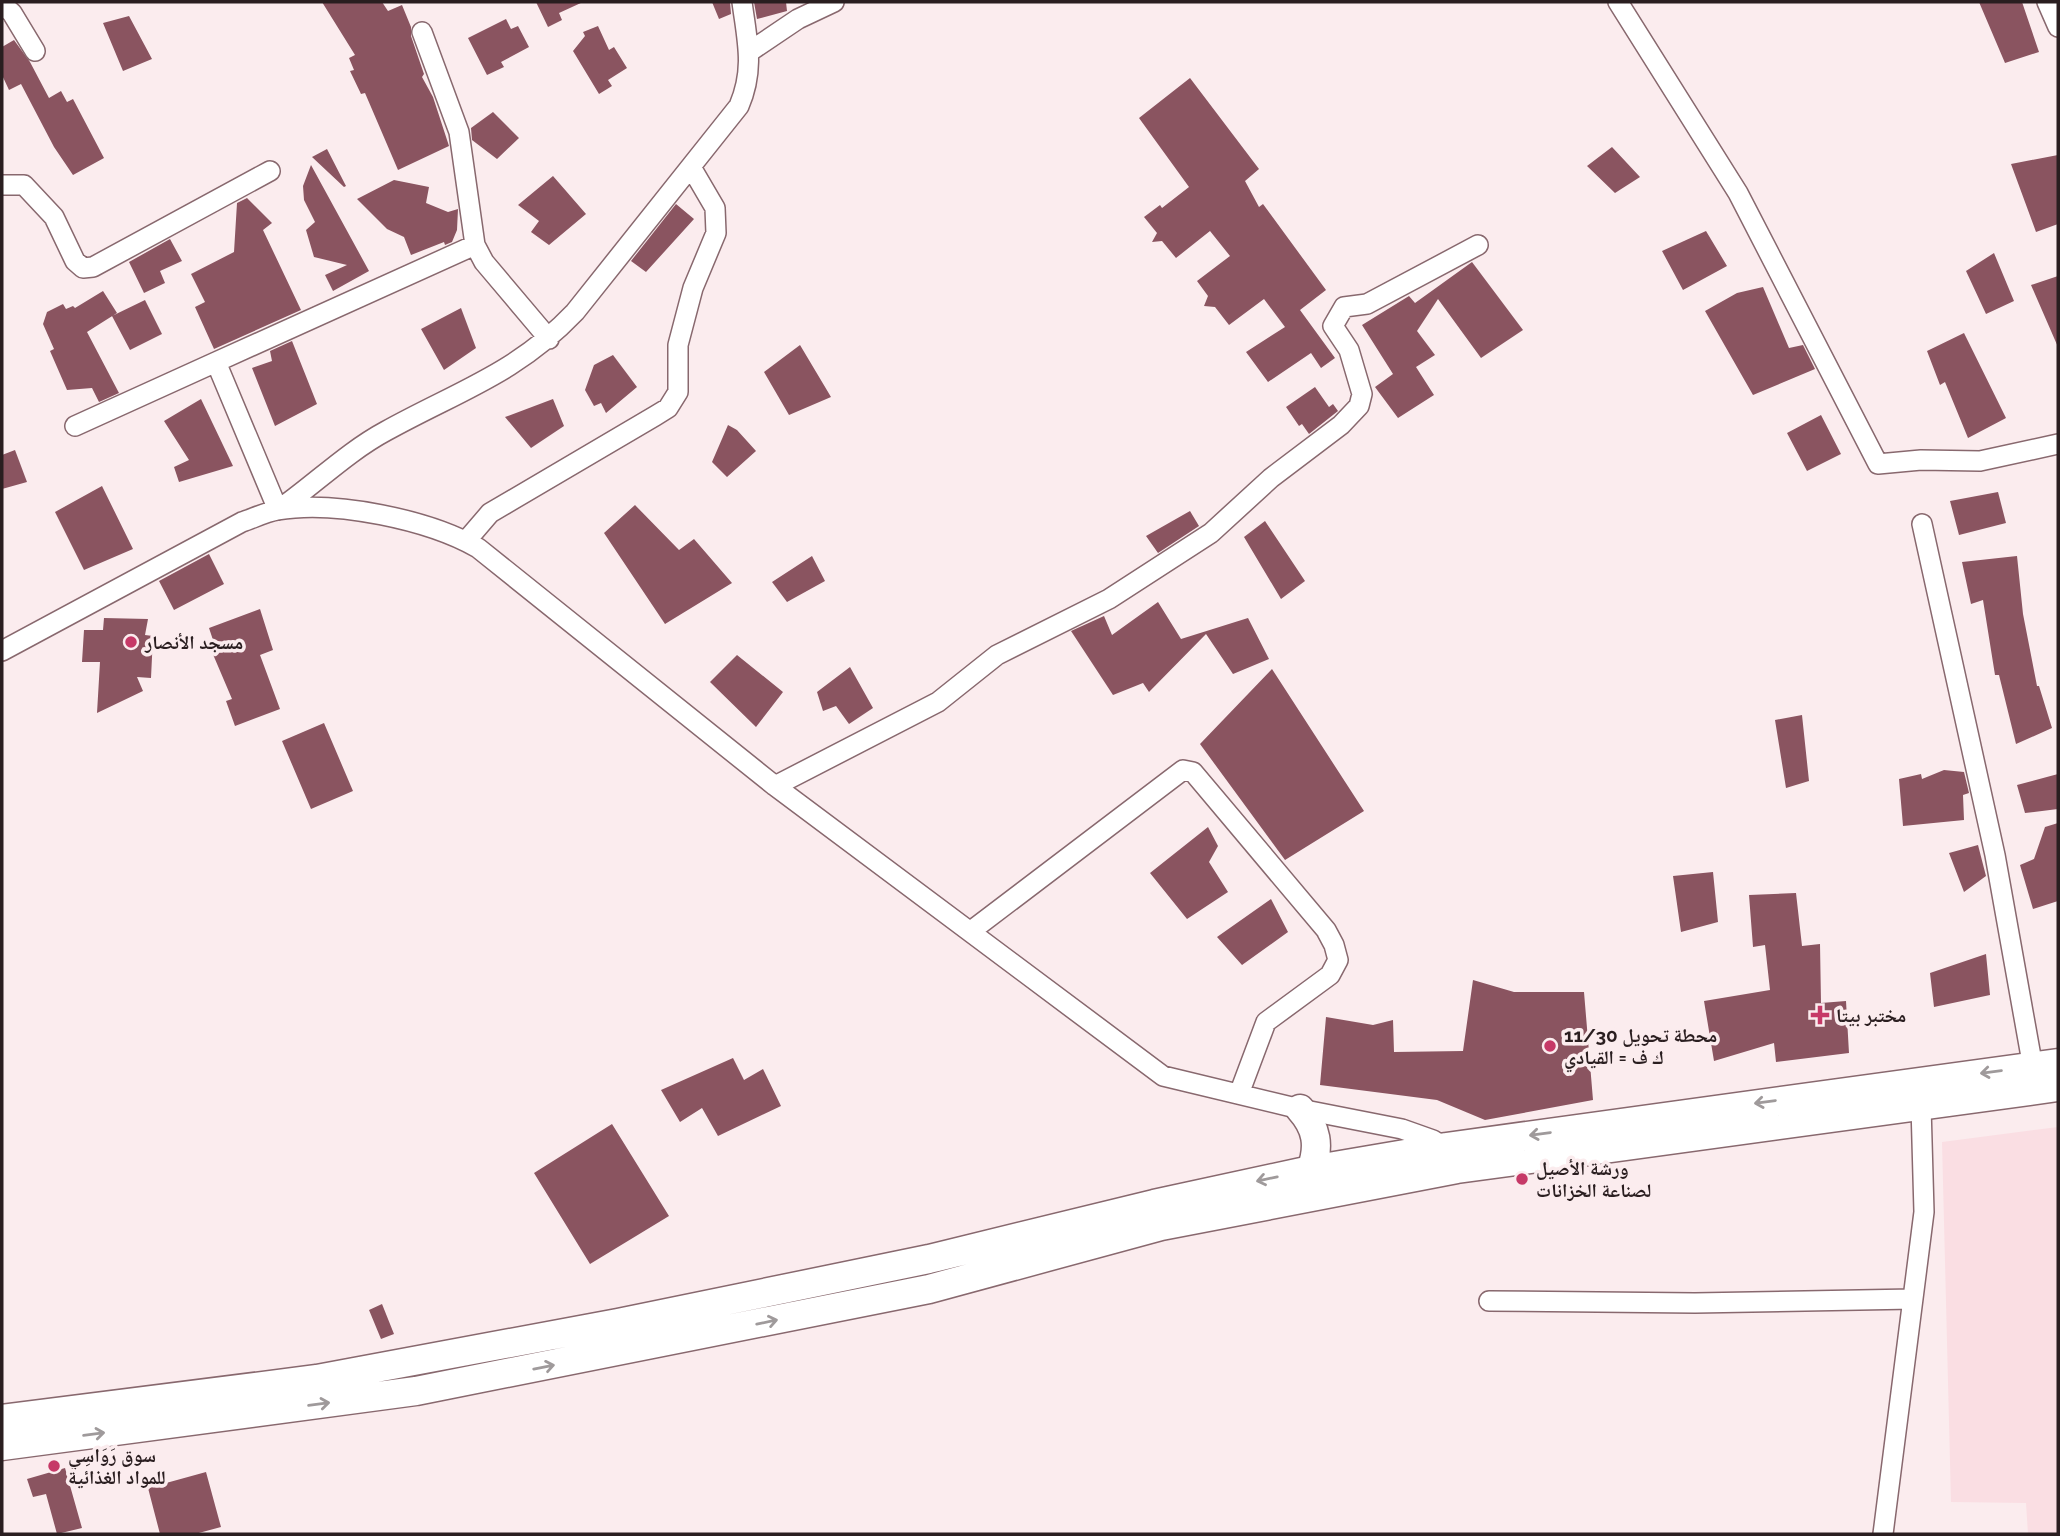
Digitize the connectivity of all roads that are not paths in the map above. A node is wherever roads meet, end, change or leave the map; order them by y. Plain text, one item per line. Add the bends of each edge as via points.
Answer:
1 (742, 2) edge
2 (834, 2) edge
3 (1618, 2) edge
4 (2048, 2) edge
5 (2, 4) edge
6 (2058, 27) edge
7 (422, 32) dead end
8 (35, 51) dead end
9 (749, 52) junction
10 (691, 167) junction
11 (270, 171) dead end
12 (2, 185) edge
13 (475, 245) junction
14 (1478, 245) dead end
15 (549, 339) junction
16 (216, 362) junction
17 (75, 426) dead end
18 (2058, 444) edge
19 (278, 510) junction
20 (1922, 524) dead end
21 (466, 541) junction
22 (2, 651) edge
23 (775, 786) junction
24 (971, 931) junction
25 (2046, 1077) edge
26 (1239, 1094) junction
27 (1921, 1106) junction
28 (1300, 1109) junction
29 (1451, 1158) junction
30 (1311, 1170) junction
31 (1913, 1300) junction
32 (1489, 1301) dead end
33 (2, 1419) edge
34 (2, 1446) edge
35 (1883, 1534) edge

1 - 9 street
2 - 9 street via 798,19
3 - 18 street via 1738,193 1878,464 1980,461
4 - 6 street
5 - 8 street
7 - 13 street via 459,132
9 - 10 street via 749,83 739,106
10 - 15 street
10 - 21 street via 717,216 716,233 693,288 678,345 674,401 490,513
11 - 12 street via 93,267 83,268 54,217 24,185
13 - 15 street
13 - 16 street
14 - 23 street via 1367,304 1344,307 1333,326 1349,350 1362,394 1359,406 1211,533 1109,599 997,654 938,702
15 - 19 street via 522,360 385,432
16 - 17 street
16 - 19 street
19 - 21 street via 362,512 455,534
19 - 22 street via 242,522
20 - 25 street
21 - 23 street
23 - 24 street
24 - 26 street via 1163,1076
24 - 26 street via 1173,775 1193,772 1326,930 1338,960 1330,975 1308,994 1266,1022
25 - 27 highway
25 -> 29 highway
26 - 28 street
27 - 29 highway
27 - 31 street via 1924,1212
28 - 29 street via 1402,1129
28 - 30 highway via 1317,1137
29 - 30 highway
34 -> 29 highway via 416,1391 929,1289 1161,1226
30 -> 33 highway via 929,1259 618,1323 317,1379
31 - 32 street
31 - 35 street

